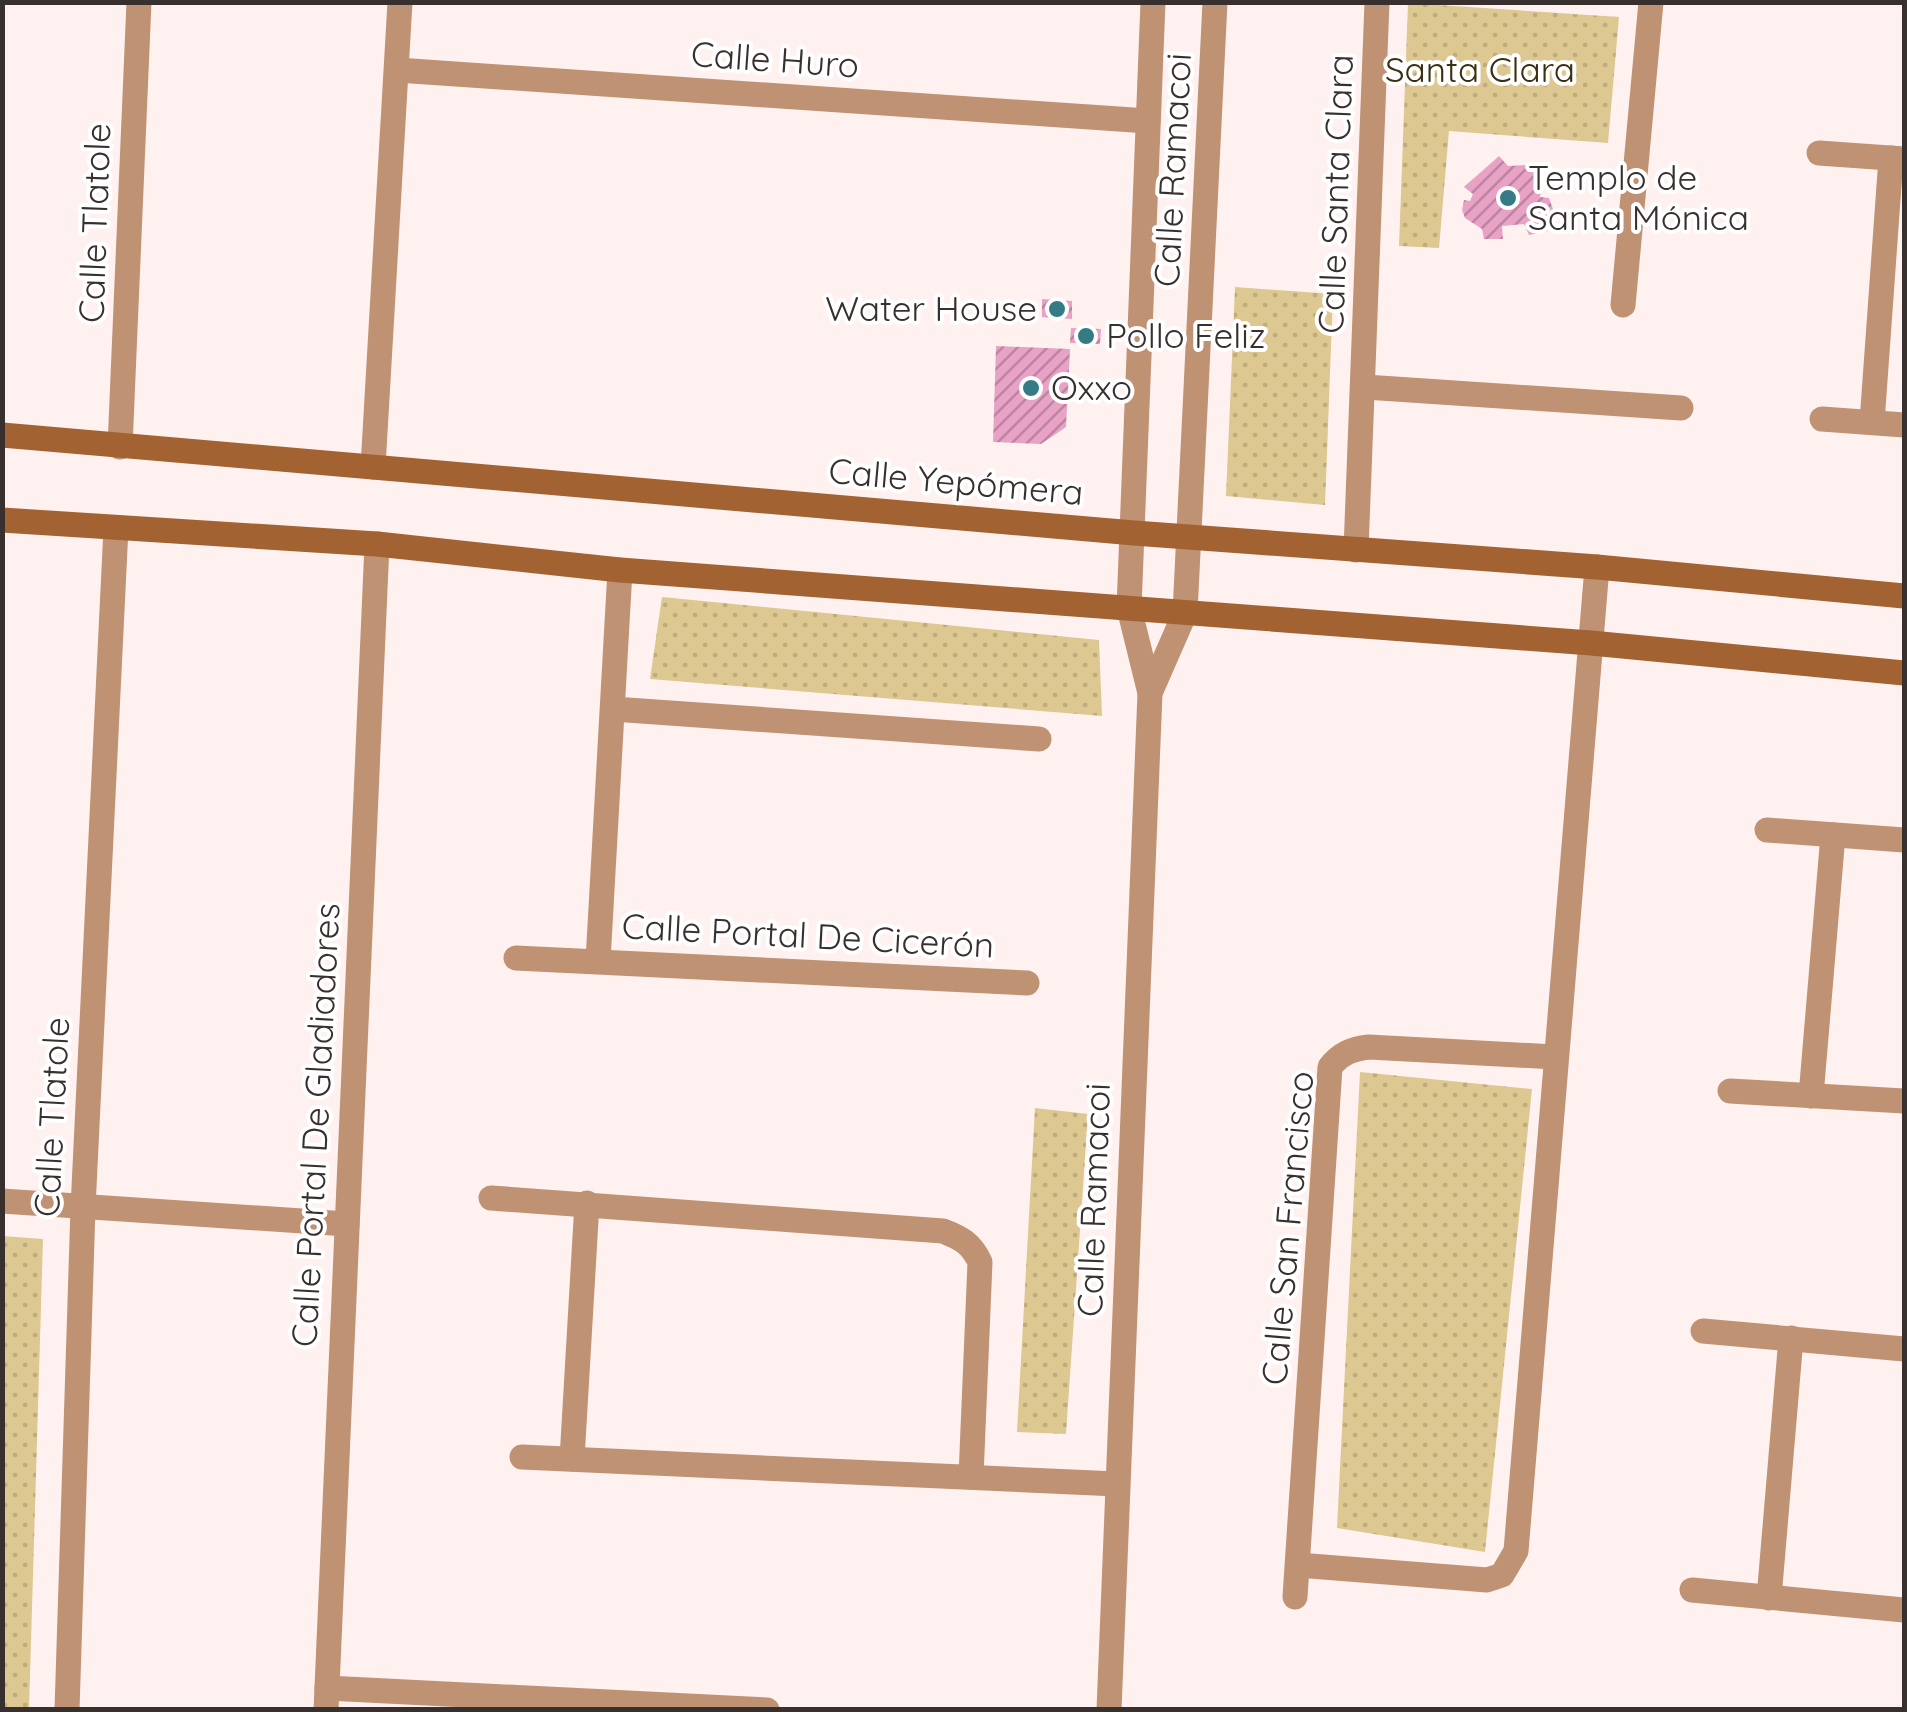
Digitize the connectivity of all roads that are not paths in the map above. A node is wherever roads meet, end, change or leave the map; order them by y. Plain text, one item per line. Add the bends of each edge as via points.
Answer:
1 (139, 2) edge
2 (400, 2) edge
3 (1153, 2) edge
4 (1216, 2) edge
5 (1378, 2) edge
6 (1651, 2) edge
7 (397, 70) junction
8 (1148, 121) junction
9 (1819, 153) dead end
10 (1898, 159) edge
11 (1624, 304) dead end
12 (1365, 388) junction
13 (1680, 408) dead end
14 (1822, 419) dead end
15 (1872, 422) junction
16 (1904, 425) edge
17 (2, 435) edge
18 (120, 447) junction
19 (373, 467) junction
20 (2, 520) edge
21 (116, 528) junction
22 (1134, 533) junction
23 (1191, 536) junction
24 (377, 544) junction
25 (1356, 550) junction
26 (1596, 566) junction
27 (620, 570) junction
28 (1904, 596) edge
29 (1129, 608) junction
30 (1185, 612) junction
31 (1591, 643) junction
32 (1904, 673) edge
33 (1150, 693) junction
34 (613, 709) junction
35 (1039, 739) dead end
36 (1767, 830) dead end
37 (1833, 834) junction
38 (1904, 840) edge
39 (516, 958) dead end
40 (598, 961) junction
41 (1027, 983) dead end
42 (1554, 1058) junction
43 (1730, 1091) dead end
44 (1811, 1096) junction
45 (1904, 1101) edge
46 (491, 1198) dead end
47 (2, 1201) edge
48 (587, 1203) junction
49 (83, 1208) junction
50 (346, 1224) junction
51 (1703, 1330) dead end
52 (1791, 1338) junction
53 (1904, 1349) edge
54 (522, 1456) dead end
55 (572, 1459) junction
56 (971, 1477) junction
57 (1117, 1484) junction
58 (1298, 1564) junction
59 (1692, 1590) dead end
60 (1296, 1597) dead end
61 (1769, 1598) junction
62 (1904, 1610) edge
63 (326, 1698) edge
64 (67, 1710) edge
65 (767, 1710) edge
66 (1109, 1710) edge

1 - 18 street, Calle Tlatole
2 - 7 street
3 - 8 street, Calle Ramacoi
4 - 23 street, Calle Ramacoi
5 - 12 street, Calle Santa Clara
6 - 11 street
7 - 8 street, Calle Huro
7 - 19 street
8 - 22 street, Calle Ramacoi
9 - 10 street
10 - 15 street
12 - 13 street
12 - 25 street, Calle Santa Clara
14 - 15 street
15 - 16 street
17 - 18 main road, Calle Yepómera
18 - 19 main road, Calle Yepómera
19 - 22 main road, Calle Yepómera
20 - 21 main road
21 - 24 main road
21 - 49 street, Calle Tlatole
22 - 23 main road, Calle Yepómera
22 - 29 street, Calle Ramacoi
23 - 25 main road, Calle Yepómera
23 - 30 street, Calle Ramacoi
24 - 27 main road
24 - 50 street, Calle Portal De Gladiadores
25 - 26 main road, Calle Yepómera
26 - 28 main road, Calle Yepómera
26 - 31 street
27 - 29 main road
27 - 34 street, Calle Portal De Cicerón
29 - 30 main road
29 - 33 street, Calle Ramacoi
30 - 31 main road
30 - 33 street, Calle Ramacoi
31 - 32 main road
31 - 42 street
33 - 57 street, Calle Ramacoi
34 - 35 street
34 - 40 street, Calle Portal De Cicerón
36 - 37 street
37 - 38 street
37 - 44 street
39 - 40 street
40 - 41 street, Calle Portal De Cicerón
42 - 58 street via 1510,1564 1487,1580
42 - 58 street, Calle San Francisco via 1369,1047 1353,1049 1330,1066
43 - 44 street
44 - 45 street
46 - 48 street
47 - 49 street
48 - 55 street
48 - 56 street via 943,1231 962,1238 980,1262
49 - 50 street
49 - 64 street, Calle Tlatole
50 - 63 street, Calle Portal De Gladiadores
51 - 52 street
52 - 53 street
52 - 61 street
54 - 55 street
55 - 56 street
56 - 57 street
57 - 66 street, Calle Ramacoi
58 - 60 street, Calle San Francisco
59 - 61 street
61 - 62 street
63 - 65 street

